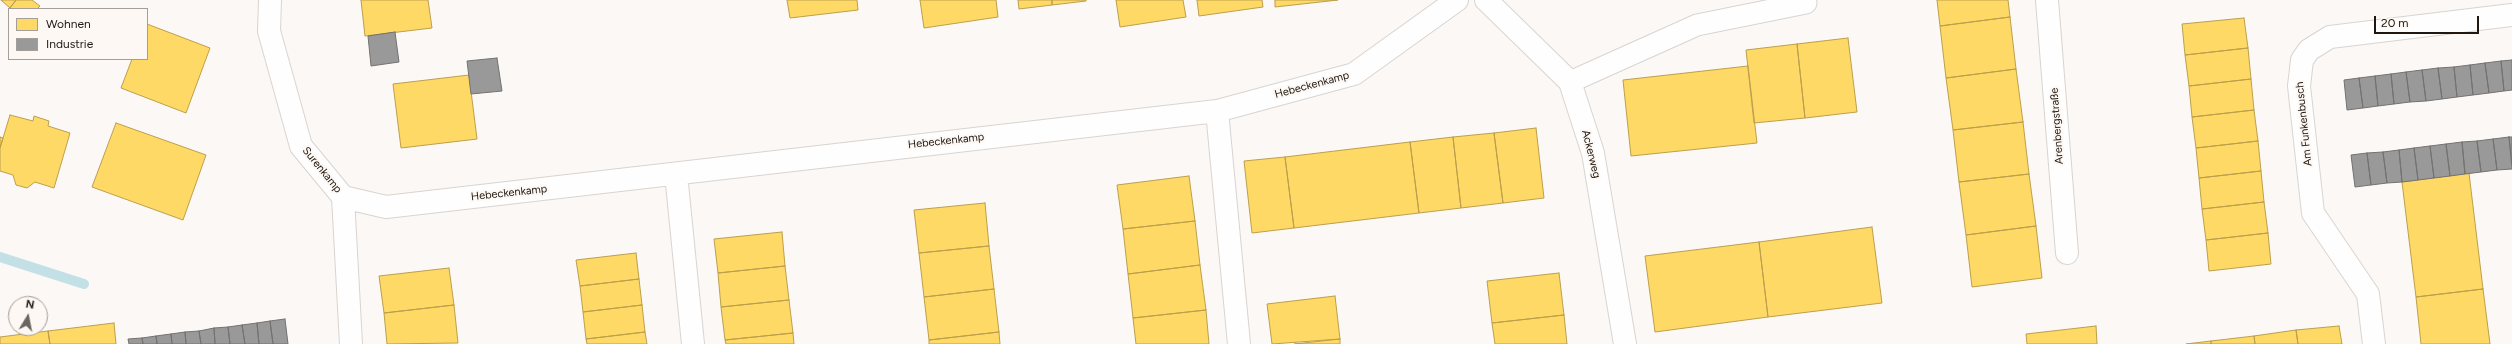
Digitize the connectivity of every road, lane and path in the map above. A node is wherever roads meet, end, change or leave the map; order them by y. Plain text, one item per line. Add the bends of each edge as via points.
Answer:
1 (270, 0) edge
2 (1457, 0) edge
3 (1486, 0) edge
4 (2047, 0) edge
5 (1806, 3) dead end
6 (2512, 15) edge
7 (1570, 82) junction
8 (1217, 110) junction
9 (676, 174) junction
10 (343, 197) junction
11 (2066, 253) dead end
12 (351, 344) edge
13 (693, 344) edge
14 (1239, 344) edge
15 (1625, 344) edge
16 (2374, 344) edge

1 - 10 street, Surenkamp via 269,31 301,146
2 - 8 street, Hebeckenkamp via 1354,74
3 - 7 street, Ackerweg
4 - 11 street, Arenbergstraße
5 - 7 lane via 1697,25
6 - 16 street, Am Funkenbusch via 2330,37 2309,50 2302,60 2299,86 2313,213 2368,294
7 - 15 street, Ackerweg via 1593,153
8 - 9 street, Hebeckenkamp
8 - 14 street
9 - 10 street, Hebeckenkamp via 386,207
9 - 13 street
10 - 12 street, Surenkamp

